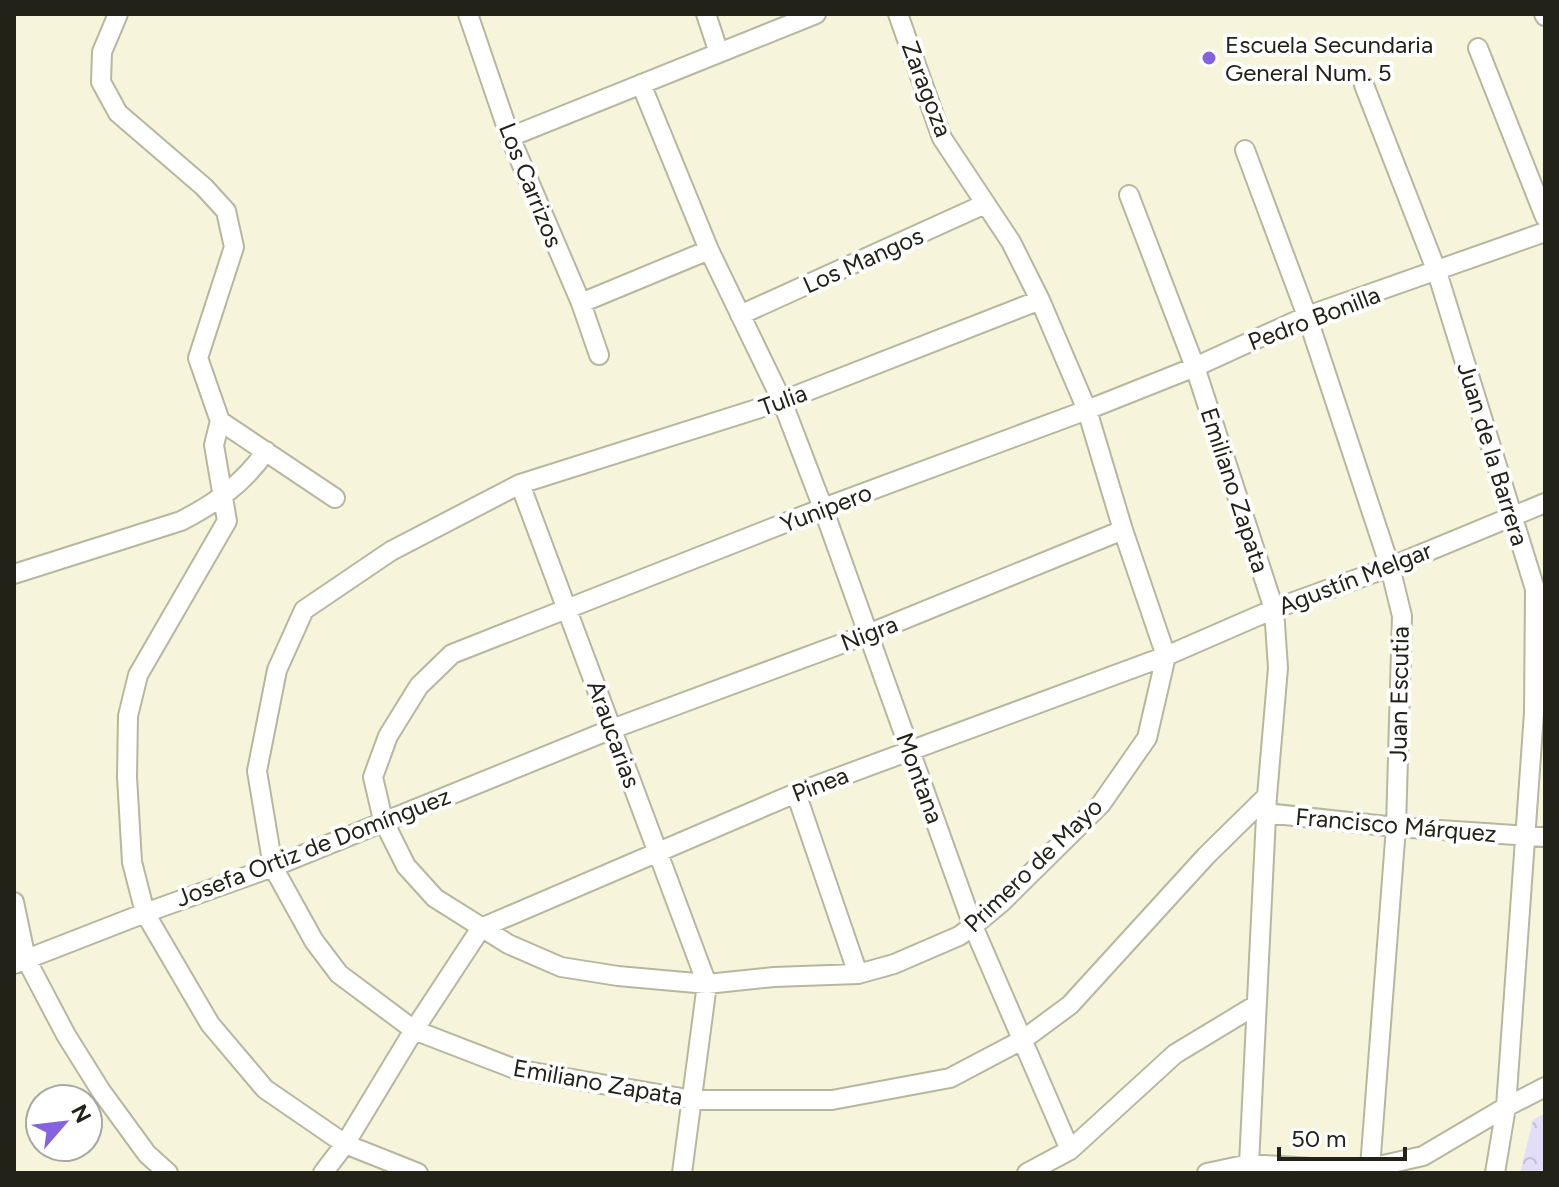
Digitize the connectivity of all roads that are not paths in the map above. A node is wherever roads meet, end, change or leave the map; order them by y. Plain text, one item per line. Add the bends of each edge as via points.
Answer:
1 (118, 14) edge
2 (468, 14) edge
3 (706, 14) edge
4 (816, 14) edge
5 (898, 14) edge
6 (1478, 48) dead end
7 (719, 53) junction
8 (641, 84) junction
9 (1364, 85) dead end
10 (510, 137) junction
11 (1245, 150) dead end
12 (1129, 195) dead end
13 (985, 204) junction
14 (1545, 217) edge
15 (1545, 232) edge
16 (709, 250) junction
17 (1437, 272) junction
18 (1040, 300) junction
19 (581, 303) junction
20 (740, 315) junction
21 (1307, 316) junction
22 (599, 355) dead end
23 (1195, 367) junction
24 (782, 401) junction
25 (1087, 410) junction
26 (220, 421) junction
27 (266, 451) junction
28 (520, 484) junction
29 (223, 496) junction
30 (335, 498) dead end
31 (1545, 503) edge
32 (823, 508) junction
33 (1511, 516) junction
34 (1123, 530) junction
35 (1390, 567) junction
36 (14, 574) edge
37 (1274, 609) junction
38 (568, 610) junction
39 (868, 634) junction
40 (1166, 656) junction
41 (1540, 712) edge
42 (612, 729) junction
43 (910, 750) junction
44 (796, 793) junction
45 (1267, 805) junction
46 (383, 820) junction
47 (1396, 827) junction
48 (1525, 837) junction
49 (1545, 837) edge
50 (657, 850) junction
51 (273, 867) junction
52 (14, 902) edge
53 (145, 913) junction
54 (973, 926) junction
55 (481, 928) junction
56 (20, 961) edge
57 (858, 974) junction
58 (707, 984) junction
59 (1256, 1005) junction
60 (414, 1030) junction
61 (1024, 1039) junction
62 (1545, 1087) edge
63 (693, 1100) junction
64 (1506, 1107) junction
65 (345, 1144) junction
66 (1070, 1150) junction
67 (1249, 1164) junction
68 (1370, 1168) junction
69 (1231, 1171) edge
70 (1342, 1172) edge
71 (168, 1173) edge
72 (323, 1173) edge
73 (418, 1173) edge
74 (682, 1173) edge
75 (1027, 1173) edge
76 (1207, 1173) edge
77 (1495, 1173) edge

1 - 26 street via 102,52 101,82 118,113 226,211 234,247 198,358
2 - 10 street, Los Carrizos
3 - 7 street
4 - 7 street
5 - 13 street, Zaragoza via 942,138
6 - 14 street
7 - 8 street
8 - 10 street
8 - 16 street, Montana
9 - 17 street, Juan de la Barrera
10 - 19 street, Los Carrizos
11 - 21 street, Juan Escutia
12 - 23 street, Emiliano Zapata
13 - 18 street, Zaragoza
13 - 20 street, Los Mangos
15 - 17 street, Pedro Bonilla
16 - 19 street
16 - 20 street, Montana
17 - 21 street, Pedro Bonilla
17 - 33 street, Juan de la Barrera
18 - 24 street, Tulia
18 - 25 street
19 - 22 street, Los Carrizos
20 - 24 street, Montana
21 - 23 street, Pedro Bonilla
21 - 35 street, Juan Escutia
23 - 25 street, Pedro Bonilla
23 - 37 street, Emiliano Zapata
24 - 28 street, Tulia
24 - 32 street, Montana
25 - 32 street, Yunipero
25 - 34 street
26 - 27 street
26 - 29 street via 214,445
27 - 29 street via 244,481
27 - 30 street
28 - 38 street, Araucarias
28 - 51 street, Emiliano Zapata via 391,551 304,610 277,670 257,771
29 - 36 street via 181,521
29 - 53 street via 227,521 138,675 128,716 132,862
31 - 33 street, Agustín Melgar
32 - 38 street, Yunipero
32 - 39 street, Montana
33 - 35 street, Agustín Melgar
33 - 41 street, Juan de la Barrera via 1535,589
34 - 39 street, Nigra
34 - 40 street
35 - 37 street, Agustín Melgar
35 - 47 street, Juan Escutia via 1402,616
37 - 40 street, Agustín Melgar
37 - 45 street, Emiliano Zapata via 1278,668
38 - 42 street, Araucarias
38 - 46 street, Yunipero via 452,654 419,686 388,736 373,777
39 - 42 street, Nigra
39 - 43 street, Montana
40 - 43 street, Pinea
40 - 54 street, Primero de Mayo via 1147,738 1101,804
41 - 48 street, Juan de la Barrera
42 - 46 street, Josefa Ortiz de Domínguez
42 - 50 street, Araucarias
43 - 44 street, Pinea
43 - 54 street, Montana
44 - 50 street, Pinea
44 - 57 street
45 - 47 street, Francisco Márquez
45 - 59 street, Emiliano Zapata
45 - 61 street, Emiliano Zapata via 1206,856 1070,1005
46 - 51 street, Josefa Ortiz de Domínguez
46 - 55 street, Primero de Mayo via 406,866 435,898
47 - 48 street, Francisco Márquez
47 - 68 street, Juan Escutia
48 - 49 street, Francisco Márquez
48 - 64 street, Juan de la Barrera
50 - 55 street, Pinea
50 - 58 street, Araucarias
51 - 53 street, Josefa Ortiz de Domínguez
51 - 60 street, Emiliano Zapata via 339,974
52 - 56 street
53 - 56 street, Josefa Ortiz de Domínguez
53 - 65 street via 210,1024 265,1089
54 - 57 street, Primero de Mayo via 894,964
54 - 61 street, Montana
55 - 58 street, Primero de Mayo via 561,967
55 - 60 street
56 - 71 street via 101,1091 147,1154
57 - 58 street, Primero de Mayo
58 - 63 street
59 - 66 street via 1175,1054
59 - 67 street, Emiliano Zapata
60 - 63 street, Emiliano Zapata via 515,1069
60 - 65 street
61 - 63 street, Emiliano Zapata via 950,1078 832,1100
61 - 66 street, Montana
62 - 64 street
63 - 74 street
64 - 68 street via 1423,1156
64 - 77 street, Juan de la Barrera
65 - 72 street
65 - 73 street
66 - 75 street
67 - 69 street
67 - 70 street
68 - 70 street
69 - 76 street

